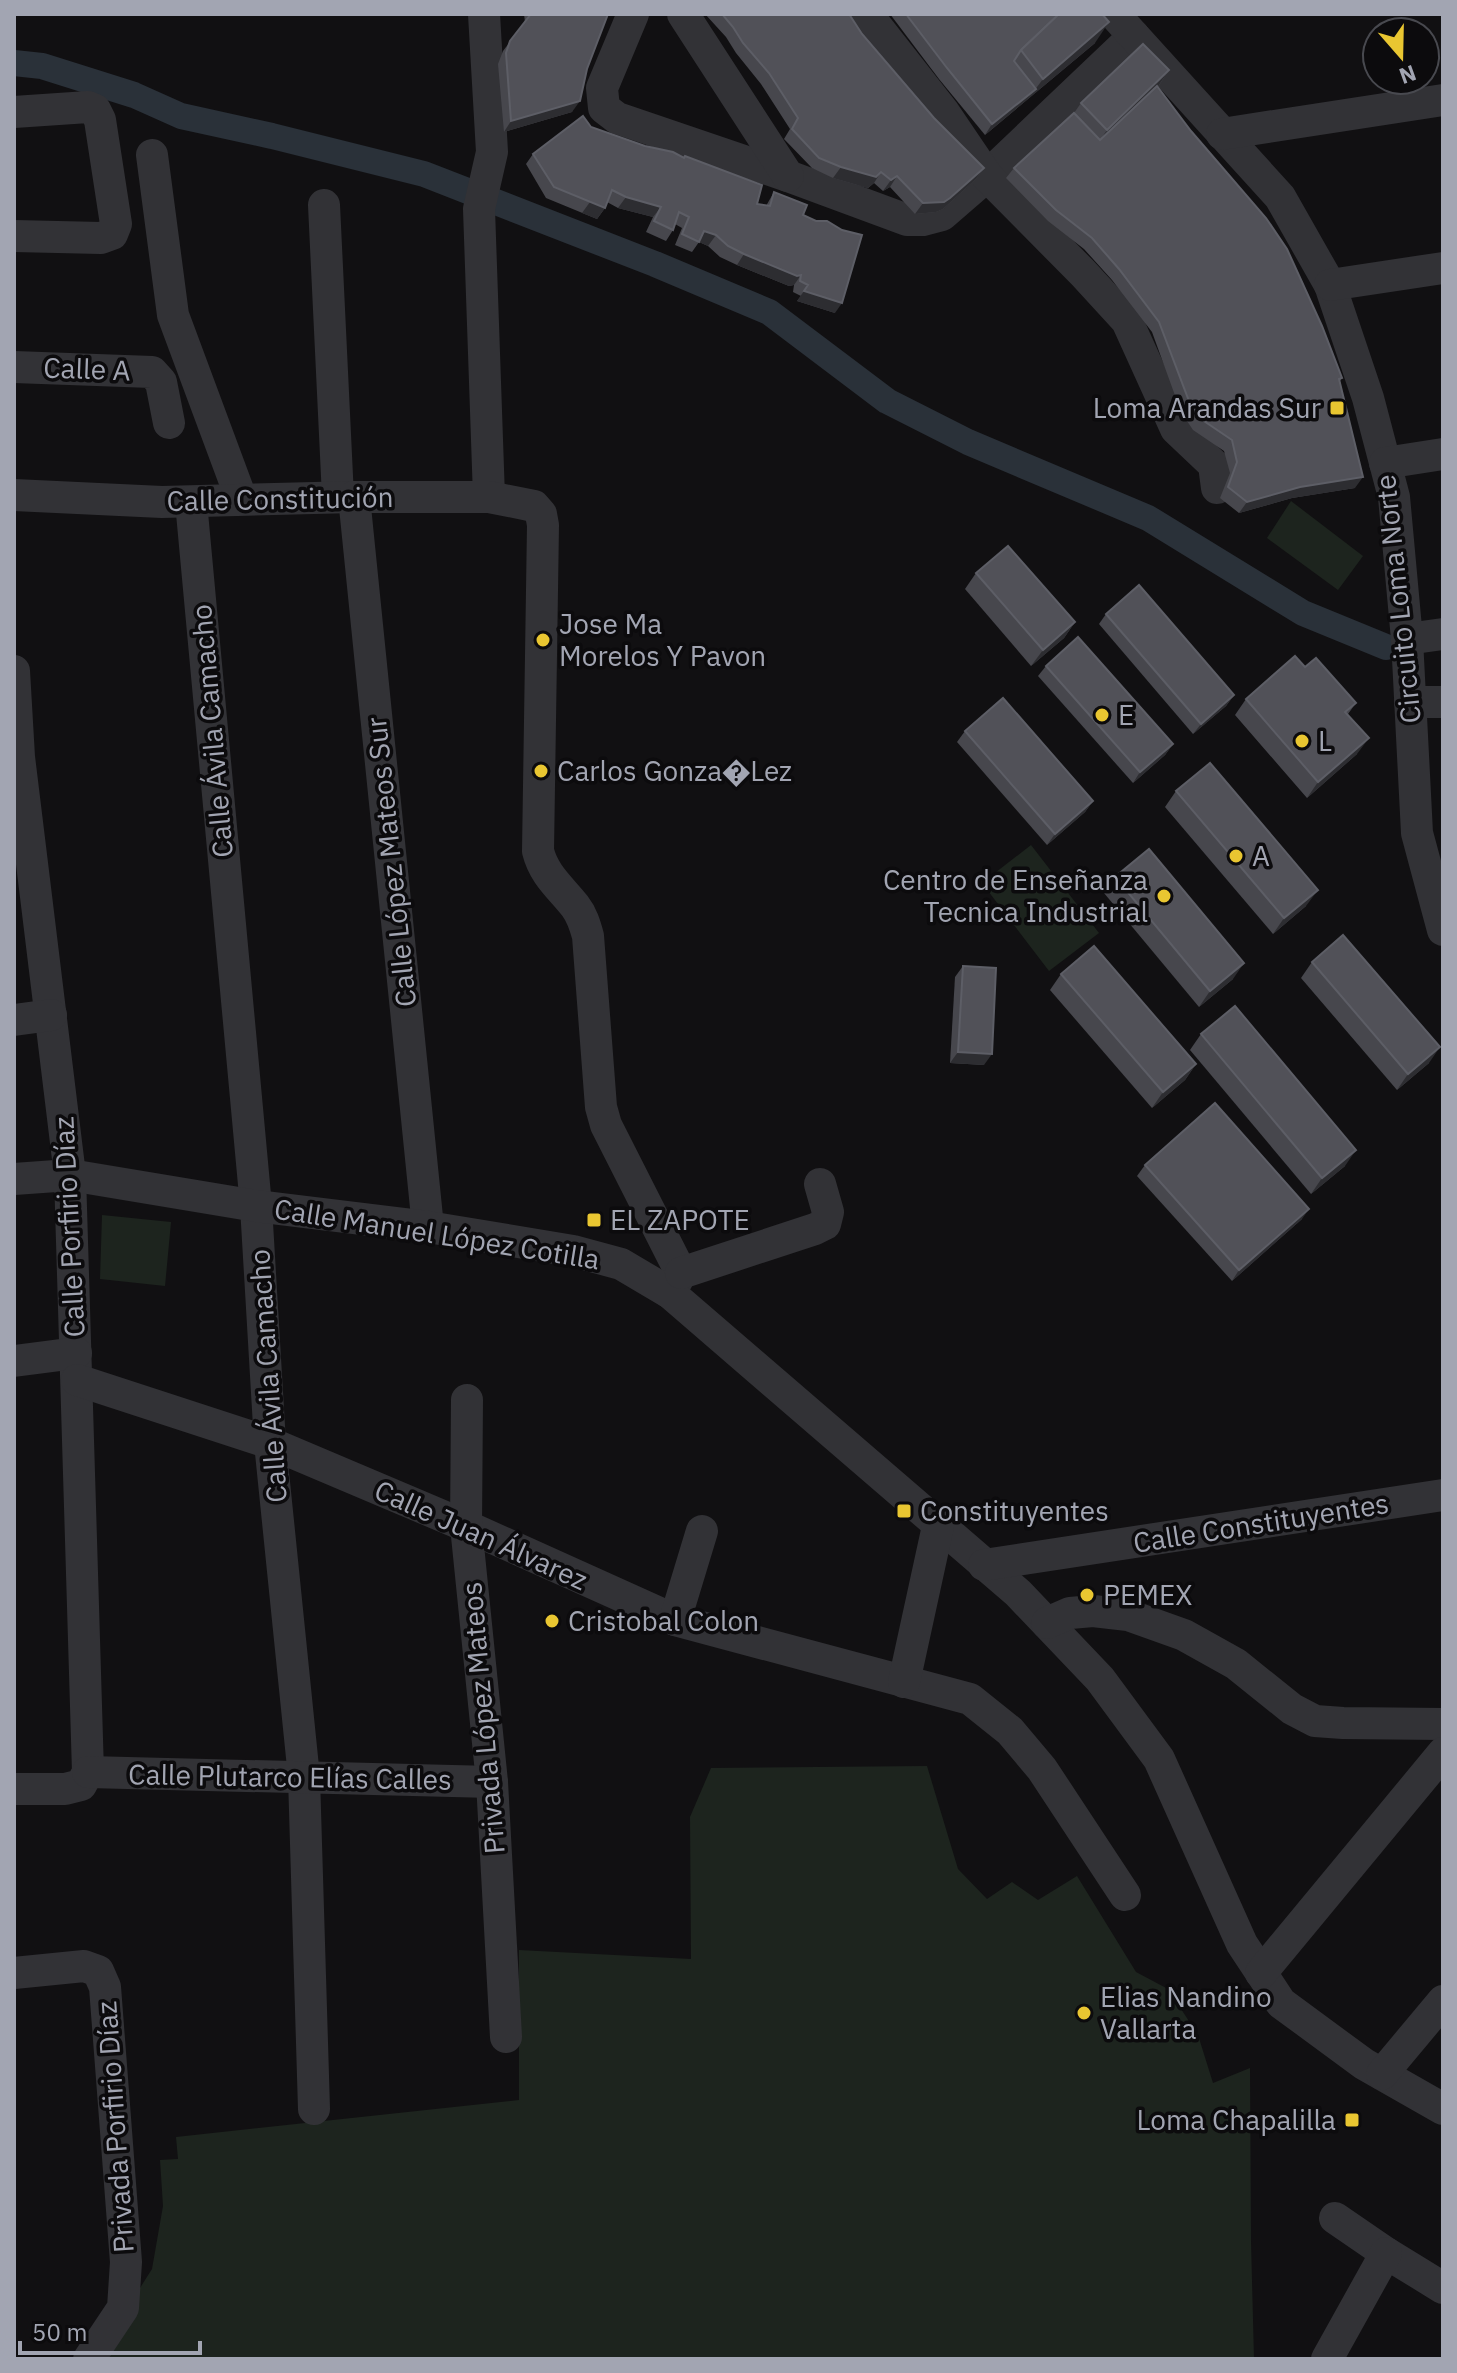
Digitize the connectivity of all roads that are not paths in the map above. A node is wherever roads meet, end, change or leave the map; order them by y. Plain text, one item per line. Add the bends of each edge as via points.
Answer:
1 (484, 14) edge
2 (633, 14) edge
3 (683, 14) edge
4 (867, 14) edge
5 (1124, 25) edge
6 (1443, 100) edge
7 (14, 112) edge
8 (1222, 134) junction
9 (152, 155) dead end
10 (788, 176) junction
11 (987, 176) junction
12 (324, 205) dead end
13 (14, 236) edge
14 (1443, 268) edge
15 (1330, 285) junction
16 (14, 367) edge
17 (169, 423) dead end
18 (1443, 454) edge
19 (1385, 463) junction
20 (1217, 488) dead end
21 (14, 495) edge
22 (346, 497) junction
23 (489, 497) junction
24 (241, 498) junction
25 (191, 502) junction
26 (1443, 634) edge
27 (1407, 639) junction
28 (14, 671) edge
29 (1410, 702) junction
30 (1443, 702) edge
31 (17, 757) edge
32 (24, 888) edge
33 (1443, 930) edge
34 (51, 1015) junction
35 (14, 1020) edge
36 (70, 1175) junction
37 (14, 1179) edge
38 (820, 1184) dead end
39 (256, 1206) junction
40 (428, 1227) junction
41 (676, 1283) junction
42 (14, 1361) edge
43 (76, 1366) junction
44 (467, 1400) dead end
45 (270, 1443) junction
46 (1443, 1495) edge
47 (466, 1526) junction
48 (938, 1526) junction
49 (702, 1531) dead end
50 (984, 1565) junction
51 (675, 1620) junction
52 (1047, 1623) junction
53 (904, 1682) junction
54 (1443, 1724) edge
55 (1443, 1753) edge
56 (304, 1777) junction
57 (85, 1779) junction
58 (492, 1782) junction
59 (14, 1789) edge
60 (1125, 1895) dead end
61 (14, 1973) edge
62 (1261, 1973) junction
63 (1443, 2001) edge
64 (506, 2037) dead end
65 (1382, 2074) junction
66 (314, 2109) dead end
67 (1443, 2109) edge
68 (1335, 2218) dead end
69 (1386, 2253) junction
70 (1443, 2288) edge
71 (89, 2359) edge
72 (1327, 2359) edge

1 - 23 street via 492,152 479,209
2 - 10 street via 602,88 604,108 617,118
3 - 10 street
4 - 11 street
5 - 8 street, Circuito Loma Norte
5 - 11 street
6 - 8 street
7 - 13 street via 95,110 116,224 112,234 101,238
8 - 15 street, Circuito Loma Norte via 1280,197
9 - 24 street via 173,315
10 - 11 street via 907,220 942,215
11 - 20 street via 1127,321 1176,429 1214,465
12 - 22 street, Calle López Mateos Sur
14 - 15 street
15 - 19 street, Circuito Loma Norte
16 - 17 street, Calle A via 152,372 161,382
18 - 19 street
19 - 27 street, Circuito Loma Norte via 1394,497
21 - 25 street, Calle Constitución
22 - 23 street, Calle Constitución
22 - 24 street, Calle Constitución
22 - 40 street, Calle López Mateos Sur
23 - 41 street, Calle Constitución via 534,506 541,514 538,851 541,865 576,907 588,936 601,1107
24 - 25 street, Calle Constitución
25 - 39 street, Calle Ávila Camacho
26 - 27 street
27 - 29 street, Circuito Loma Norte
28 - 31 street, Calle Porfirio Díaz
29 - 30 street
29 - 33 street, Circuito Loma Norte via 1417,833
31 - 32 street, Calle Porfirio Díaz
32 - 34 street, Calle Porfirio Díaz
34 - 35 street
34 - 36 street, Calle Porfirio Díaz
36 - 37 street, Calle Manuel López Cotilla
36 - 39 street, Calle Manuel López Cotilla
36 - 43 street, Calle Porfirio Díaz
38 - 41 street via 828,1212 825,1224
39 - 40 street, Calle Manuel López Cotilla
39 - 45 street, Calle Ávila Camacho
40 - 41 street, Calle Manuel López Cotilla via 573,1251
41 - 48 street, Calle Manuel López Cotilla
42 - 43 street, Calle Juan Álvarez
43 - 45 street, Calle Juan Álvarez
43 - 57 street, Calle Porfirio Díaz
44 - 47 street, Privada López Mateos
45 - 47 street, Calle Juan Álvarez
45 - 56 street, Calle Ávila Camacho
46 - 50 street, Calle Constituyentes
47 - 51 street, Calle Juan Álvarez
47 - 58 street, Privada López Mateos
48 - 50 street, Calle Manuel López Cotilla
48 - 53 street
49 - 51 street
50 - 52 street, Calle Manuel López Cotilla
51 - 53 street, Calle Juan Álvarez
52 - 54 street via 1093,1611 1128,1615 1184,1635 1236,1664 1315,1721
52 - 62 street, Calle Manuel López Cotilla via 1100,1679 1159,1759 1242,1944
53 - 60 street, Calle Juan Álvarez via 970,1699 1010,1731 1042,1769
55 - 62 street
56 - 57 street, Calle Plutarco Elías Calles
56 - 58 street, Calle Plutarco Elías Calles
56 - 66 street, Calle Ávila Camacho
57 - 59 street, Calle Plutarco Elías Calles via 65,1789
58 - 64 street, Privada López Mateos
61 - 71 street, Privada Porfirio Díaz via 84,1966 98,1971 105,1987 126,2262 123,2308
62 - 65 street, Calle Manuel López Cotilla via 1281,2003
63 - 65 street
65 - 67 street, Calle Manuel López Cotilla
68 - 69 street
69 - 70 street
69 - 72 street

